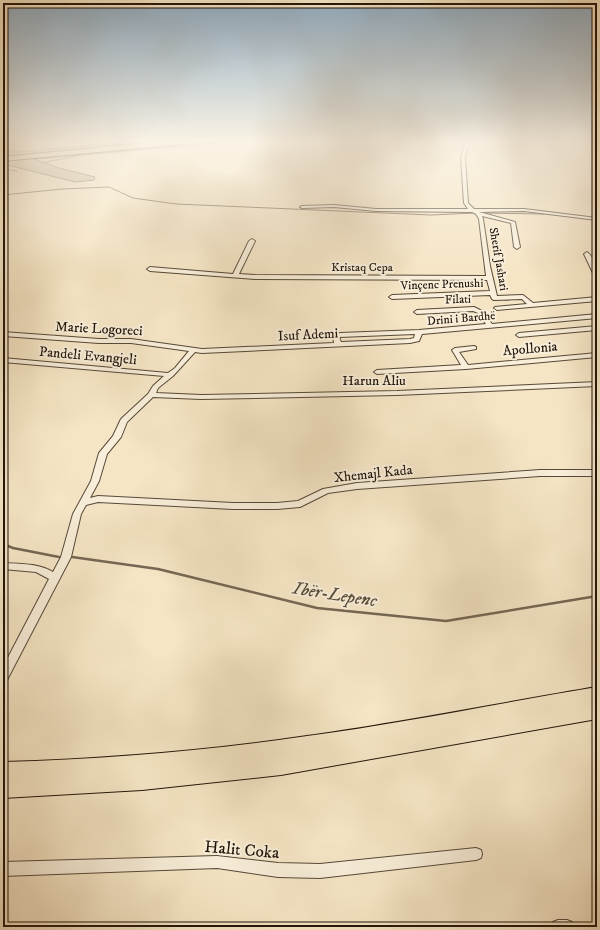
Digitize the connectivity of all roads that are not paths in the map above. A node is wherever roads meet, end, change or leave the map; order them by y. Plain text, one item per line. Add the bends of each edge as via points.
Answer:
1 (465, 185) edge
2 (302, 207) dead end
3 (474, 213) junction
4 (597, 219) edge
5 (252, 241) dead end
6 (517, 247) dead end
7 (588, 254) dead end
8 (150, 269) dead end
9 (597, 275) edge
10 (235, 276) junction
11 (489, 278) junction
12 (492, 293) junction
13 (392, 297) dead end
14 (597, 299) edge
15 (532, 305) junction
16 (497, 308) dead end
17 (417, 312) dead end
18 (597, 316) edge
19 (491, 326) junction
20 (597, 328) edge
21 (419, 332) junction
22 (3, 334) edge
23 (519, 335) dead end
24 (338, 345) junction
25 (474, 348) dead end
26 (193, 350) junction
27 (597, 355) edge
28 (3, 360) edge
29 (466, 366) junction
30 (377, 372) dead end
31 (171, 375) junction
32 (597, 384) edge
33 (151, 396) junction
34 (597, 473) edge
35 (83, 503) junction
36 (3, 566) edge
37 (54, 578) junction
38 (3, 677) edge
39 (597, 696) edge
40 (597, 710) edge
41 (3, 772) edge
42 (3, 788) edge
43 (476, 854) dead end
44 (3, 869) edge
45 (558, 927) edge
46 (567, 927) edge

1 - 3 street, Sherif Jashari via 466,203
2 - 3 street via 334,206
3 - 4 street via 524,210
3 - 6 street via 513,222
3 - 11 street, Sherif Jashari via 481,219
5 - 10 street
7 - 9 street
8 - 10 street, Kristaq Cepa
10 - 11 street, Kristaq Cepa
11 - 12 street, Sherif Jashari
12 - 13 street, Vinçenc Prenushi
12 - 15 street, Sherif Jashari via 494,298 523,298
14 - 15 street, Sherif Jashari
15 - 16 street
17 - 19 street, Filati via 474,309 480,312
18 - 19 street, Drini i Bardhë
19 - 21 street, Drini i Bardhë
20 - 23 street
21 - 24 street, Isuf Ademi via 415,340
21 - 24 street, Drini i Bardhë via 340,334 336,336
22 - 26 street, Marie Logoreci via 131,341 182,346
24 - 26 street, Isuf Ademi
25 - 29 street via 455,350
26 - 31 street
27 - 29 street, Apollonia
28 - 31 street, Pandeli Evangjeli
29 - 30 street, Apollonia
31 - 33 street via 155,387
32 - 33 street, Harun Aliu via 397,393
33 - 35 street via 124,422 117,437 103,453 95,481
34 - 35 street, Xhemajl Kada via 450,478 336,488 322,492 305,502 277,506 98,499
35 - 37 street via 77,514 70,549
36 - 37 street via 40,570
37 - 38 street
39 - 41 highway via 271,751 114,767
40 - 42 highway via 386,748 274,765 112,782
43 - 44 street, Halit Coka via 320,871 278,870 217,862
45 - 46 street

